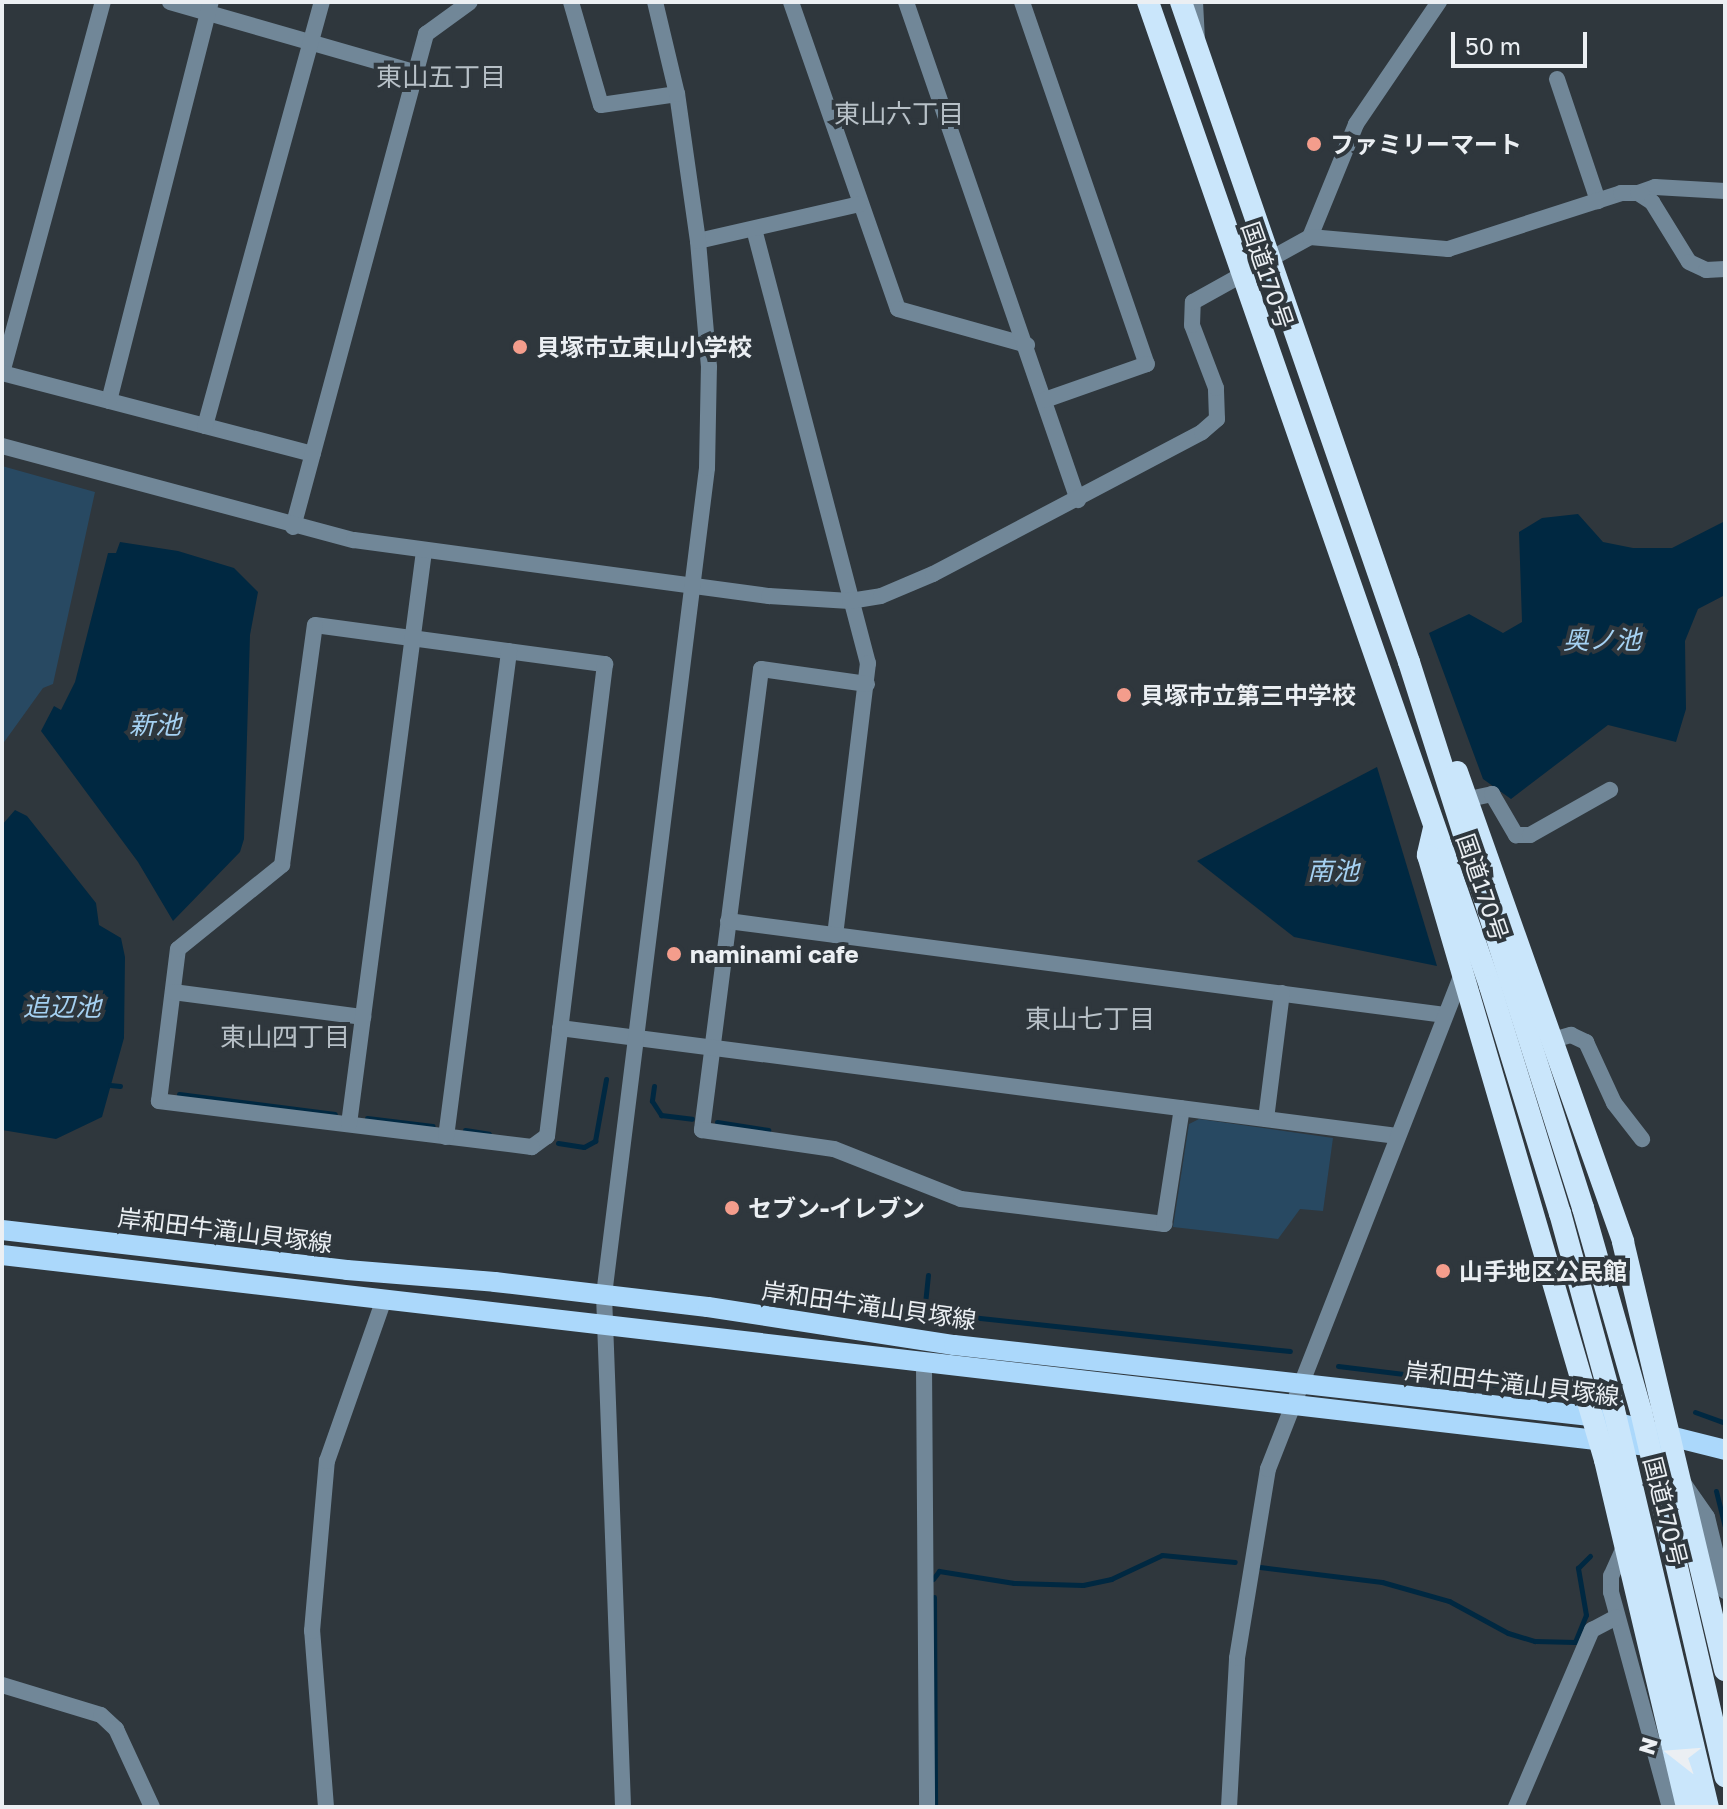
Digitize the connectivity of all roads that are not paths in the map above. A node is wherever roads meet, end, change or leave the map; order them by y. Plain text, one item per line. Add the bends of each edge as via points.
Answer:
1 (103, 2) edge
2 (170, 2) edge
3 (322, 2) edge
4 (470, 2) edge
5 (571, 2) edge
6 (655, 2) edge
7 (791, 2) edge
8 (906, 2) edge
9 (1022, 2) edge
10 (1148, 2) edge
11 (1181, 2) edge
12 (1195, 2) edge
13 (1439, 2) edge
14 (209, 8) edge
15 (311, 43) junction
16 (1197, 47) junction
17 (417, 73) junction
18 (1557, 79) dead end
19 (677, 94) junction
20 (1725, 191) edge
21 (1638, 193) junction
22 (1598, 201) junction
23 (860, 204) junction
24 (754, 229) junction
25 (1310, 237) junction
26 (698, 241) junction
27 (1272, 258) junction
28 (1725, 269) edge
29 (1239, 272) junction
30 (1027, 345) junction
31 (2, 373) edge
32 (1045, 400) junction
33 (109, 401) junction
34 (205, 426) junction
35 (2, 446) edge
36 (313, 454) junction
37 (1078, 500) junction
38 (293, 527) junction
39 (424, 551) junction
40 (693, 585) junction
41 (850, 601) junction
42 (412, 639) junction
43 (509, 651) junction
44 (1409, 662) junction
45 (867, 684) junction
46 (1610, 790) dead end
47 (1469, 799) junction
48 (1435, 826) junction
49 (728, 921) junction
50 (835, 935) junction
51 (1462, 974) junction
52 (173, 992) junction
53 (1282, 993) junction
54 (1445, 1015) junction
55 (363, 1017) junction
56 (560, 1028) junction
57 (635, 1037) junction
58 (1553, 1040) junction
59 (712, 1047) junction
60 (1182, 1108) junction
61 (1266, 1119) junction
62 (349, 1124) junction
63 (1397, 1136) junction
64 (446, 1137) junction
65 (1642, 1139) dead end
66 (2, 1230) edge
67 (2, 1255) edge
68 (604, 1295) junction
69 (384, 1299) junction
70 (605, 1326) junction
71 (924, 1365) junction
72 (1298, 1384) junction
73 (1289, 1407) junction
74 (1590, 1416) junction
75 (1674, 1442) junction
76 (1600, 1444) junction
77 (1725, 1450) edge
78 (1684, 1482) junction
79 (1625, 1545) junction
80 (1725, 1591) edge
81 (1616, 1617) junction
82 (1725, 1670) edge
83 (2, 1685) edge
84 (1725, 1776) edge
85 (152, 1807) edge
86 (326, 1807) edge
87 (623, 1807) edge
88 (927, 1807) edge
89 (1229, 1807) edge
90 (1516, 1807) edge
91 (1670, 1807) edge
92 (1687, 1807) edge
93 (1708, 1807) edge

1 - 31 street
2 - 14 street
3 - 15 street
4 - 17 street via 426,34
5 - 19 street via 601,105
6 - 19 street
7 - 23 street
8 - 30 street
9 - 32 street via 1147,364
10 - 29 highway, 国道170号
11 - 16 highway, 国道170号
12 - 16 street
13 - 25 street via 1356,124
14 - 15 street
14 - 33 street
15 - 17 street
15 - 34 street
16 - 27 highway, 国道170号
17 - 36 street
18 - 22 street
19 - 26 street
20 - 21 street via 1655,187
21 - 22 street
21 - 28 street via 1652,202 1689,262 1706,270
22 - 25 street via 1448,249
23 - 24 street
23 - 30 street via 898,309
24 - 26 street
24 - 41 street
25 - 27 street
26 - 40 street via 707,468
27 - 29 street
27 - 44 highway, 国道170号
29 - 37 street via 1193,302 1192,325 1216,388 1217,419 1182,445
29 - 48 highway, 国道170号
30 - 32 street
31 - 33 street
32 - 37 street
33 - 34 street
34 - 36 street
35 - 38 street
36 - 38 street
37 - 41 street via 933,574 881,596
38 - 39 street
39 - 40 street
39 - 42 street
40 - 41 street
40 - 57 street
41 - 45 street via 868,663
42 - 43 street
42 - 52 street via 315,625 282,865 178,949
42 - 55 street
43 - 56 street via 605,664
43 - 64 street
44 - 47 highway
44 - 84 highway, 国道170号, bridge via 1583,1208 1641,1411
45 - 49 street via 761,669
45 - 50 street
46 - 47 street via 1530,835 1516,835 1492,794
47 - 58 highway
48 - 51 highway via 1428,855
48 - 93 highway, 国道170号, bridge via 1560,1213 1618,1425
49 - 50 street
49 - 59 street
50 - 53 street
51 - 54 street
51 - 74 highway
52 - 55 street
52 - 62 street via 159,1101
53 - 54 street
53 - 61 street
54 - 63 street
55 - 62 street
56 - 57 street
56 - 64 street via 547,1136 532,1147
57 - 59 street
57 - 68 street
58 - 65 street via 1571,1035 1586,1042 1614,1103
58 - 75 highway via 1623,1242
59 - 60 street
59 - 60 street via 702,1130 834,1149 961,1199 1164,1224
60 - 61 street
61 - 63 street
62 - 64 street
63 - 72 street
66 - 68 main road, 岸和田牛滝山貝塚線
67 - 69 main road, 岸和田牛滝山貝塚線
68 - 70 street
68 - 72 main road, 岸和田牛滝山貝塚線 via 954,1345
69 - 70 main road, 岸和田牛滝山貝塚線
69 - 86 street via 327,1461 312,1631
70 - 71 main road, 岸和田牛滝山貝塚線
70 - 87 street
71 - 73 main road, 岸和田牛滝山貝塚線
71 - 88 street
72 - 73 street
72 - 74 main road, 岸和田牛滝山貝塚線
73 - 76 main road, 岸和田牛滝山貝塚線
73 - 89 street via 1268,1469 1253,1541 1237,1658
74 - 75 main road, 岸和田牛滝山貝塚線
74 - 76 highway
75 - 76 main road, 岸和田牛滝山貝塚線
75 - 77 main road, 岸和田牛滝山貝塚線
75 - 78 highway
76 - 79 highway
78 - 80 street via 1707,1517
78 - 82 highway
79 - 81 street via 1611,1576
79 - 92 highway
81 - 90 street via 1592,1630
81 - 91 street
83 - 85 street via 101,1715 116,1729

